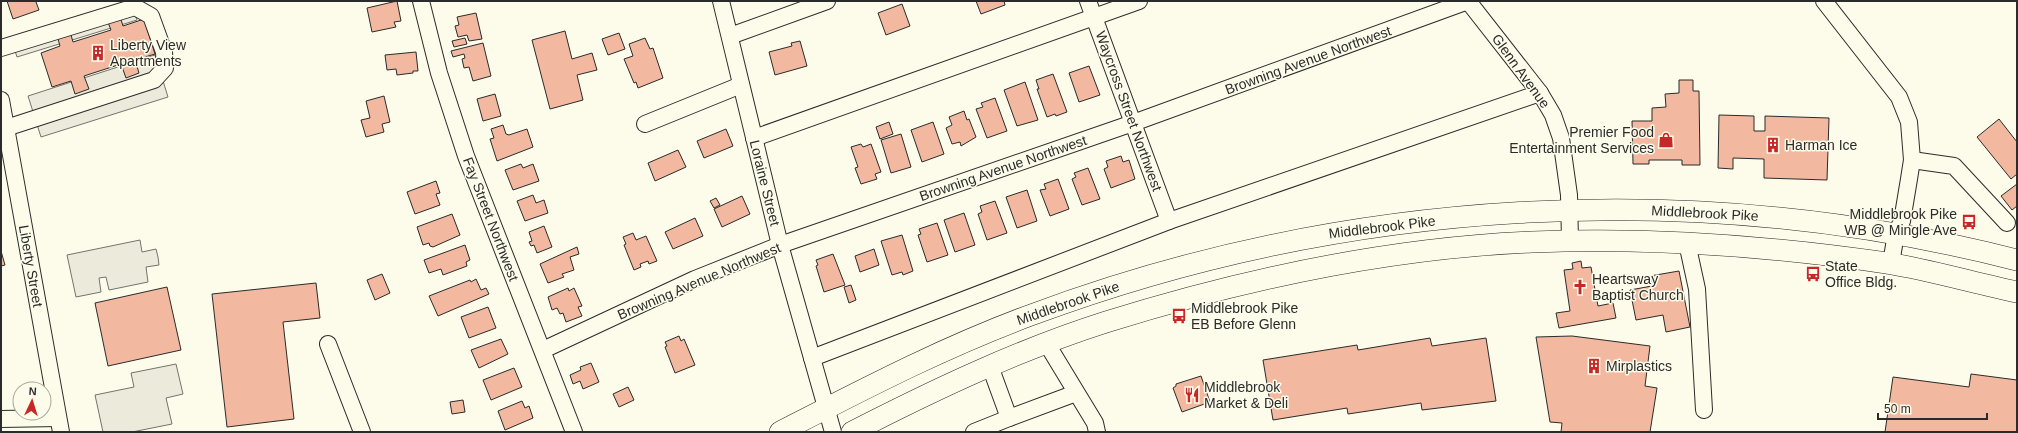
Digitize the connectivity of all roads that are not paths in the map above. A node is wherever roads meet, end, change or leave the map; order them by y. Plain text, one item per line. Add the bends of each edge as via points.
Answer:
1 (421, 1) edge
2 (721, 1) edge
3 (827, 1) edge
4 (1088, 1) edge
5 (1139, 1) edge
6 (1468, 1) edge
7 (1824, 1) edge
8 (1094, 17) junction
9 (730, 36) junction
10 (1, 48) edge
11 (741, 84) junction
12 (1540, 93) junction
13 (1, 100) edge
14 (1133, 123) junction
15 (645, 124) dead end
16 (6, 128) junction
17 (754, 138) junction
18 (1912, 160) junction
19 (7, 166) edge
20 (1569, 210) junction
21 (1169, 221) junction
22 (2007, 223) dead end
23 (1896, 233) junction
24 (1570, 241) junction
25 (1687, 243) junction
26 (780, 245) junction
27 (2017, 260) edge
28 (1891, 264) junction
29 (1188, 265) junction
30 (2017, 292) edge
31 (1198, 295) junction
32 (328, 344) dead end
33 (1047, 344) junction
34 (543, 350) junction
35 (812, 358) junction
36 (990, 366) junction
37 (1076, 393) junction
38 (826, 408) junction
39 (1704, 410) dead end
40 (1009, 418) junction
41 (1, 419) edge
42 (60, 425) edge
43 (1096, 428) edge
44 (356, 431) edge
45 (574, 432) edge
46 (780, 432) edge
47 (833, 432) edge
48 (852, 432) edge
49 (974, 432) edge

1 - 34 street, Fay Street Northwest via 466,156
2 - 9 street, Loraine Street
3 - 9 street
4 - 8 street, Waycross Street Northwest
5 - 8 street
6 - 12 street, Glenn Avenue
6 - 14 street, Browning Avenue Northwest
7 - 18 street via 1899,98 1909,122
8 - 14 street, Waycross Street Northwest
8 - 17 street
9 - 11 street, Loraine Street
10 - 16 street via 135,7 151,16 164,52 165,68 154,80
11 - 15 street
11 - 17 street, Loraine Street
12 - 20 street, Glenn Avenue via 1553,115 1561,138
12 - 21 street
13 - 16 street, Liberty Street
14 - 21 street, Waycross Street Northwest
14 - 26 street, Browning Avenue Northwest
16 - 19 street, Liberty Street
17 - 26 street, Loraine Street
18 - 22 street via 1954,166
18 - 23 street via 1902,221
19 - 42 street, Liberty Street
20 - 23 main road, Middlebrook Pike via 1666,210 1744,214
20 - 24 street, Glenn Avenue
20 - 29 main road, Middlebrook Pike via 1469,216 1313,236
21 - 35 street
23 - 27 main road, Middlebrook Pike
23 - 28 street
24 - 25 main road
24 - 31 main road via 1471,247 1365,260 1311,269
25 - 28 main road via 1797,251
25 - 39 street via 1697,289
26 - 34 street, Browning Avenue Northwest via 695,280
26 - 35 street, Loraine Street
28 - 30 main road
29 - 31 main road
29 - 38 main road, Middlebrook Pike via 1030,315 948,349
31 - 33 main road via 1105,323
32 - 44 street
33 - 36 main road
33 - 37 street
34 - 45 street, Fay Street Northwest
35 - 38 street, Loraine Street
36 - 40 street
36 - 48 main road
37 - 40 street
37 - 43 street
38 - 46 main road, Middlebrook Pike
38 - 47 street, Loraine Street
40 - 49 street
41 - 42 street

